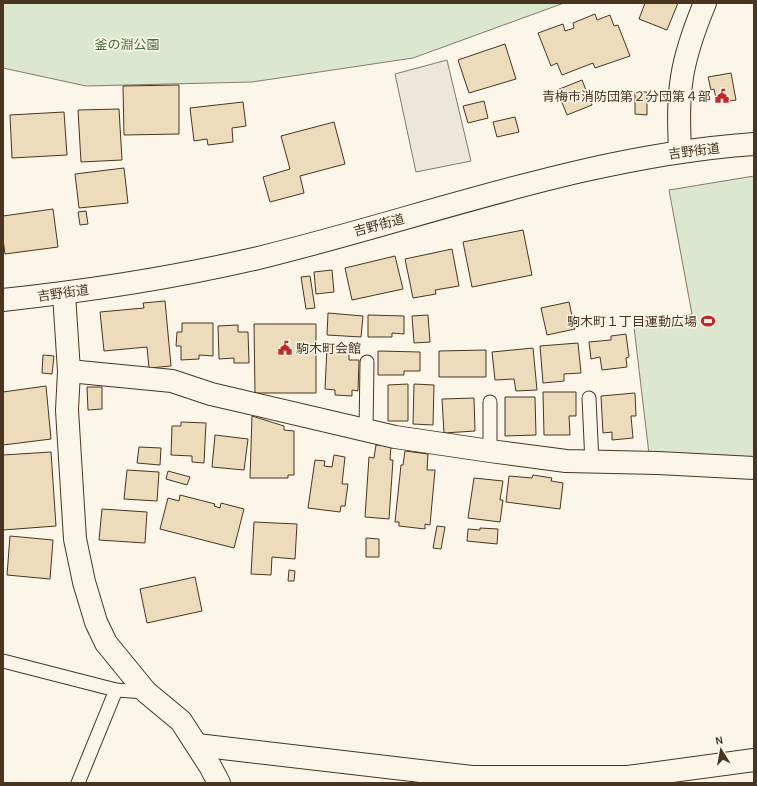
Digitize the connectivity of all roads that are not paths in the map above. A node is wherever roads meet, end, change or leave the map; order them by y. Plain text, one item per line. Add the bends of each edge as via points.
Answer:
1 (705, 3) edge
2 (754, 144) edge
3 (680, 152) junction
4 (64, 294) junction
5 (3, 300) edge
6 (367, 362) dead end
7 (69, 371) junction
8 (589, 398) dead end
9 (490, 402) dead end
10 (366, 431) junction
11 (490, 451) junction
12 (592, 462) junction
13 (754, 468) edge
14 (3, 661) edge
15 (116, 690) junction
16 (146, 692) junction
17 (196, 745) junction
18 (754, 760) edge
19 (629, 780) edge
20 (78, 783) edge
21 (219, 783) edge

1 - 3 main road via 692,35 682,77
2 - 3 main road, 吉野街道
3 - 4 main road, 吉野街道 via 537,182 254,259
4 - 5 main road, 吉野街道
4 - 7 main road
6 - 10 lane
7 - 10 main road via 172,381 211,394
7 - 16 main road via 67,410 75,539 84,582 96,622 106,643
8 - 12 lane
9 - 11 lane
10 - 11 main road
11 - 12 main road
12 - 13 main road
14 - 15 lane
15 - 16 lane
15 - 20 lane
16 - 17 main road via 181,721
17 - 19 main road via 472,777
17 - 21 main road
18 - 19 main road

